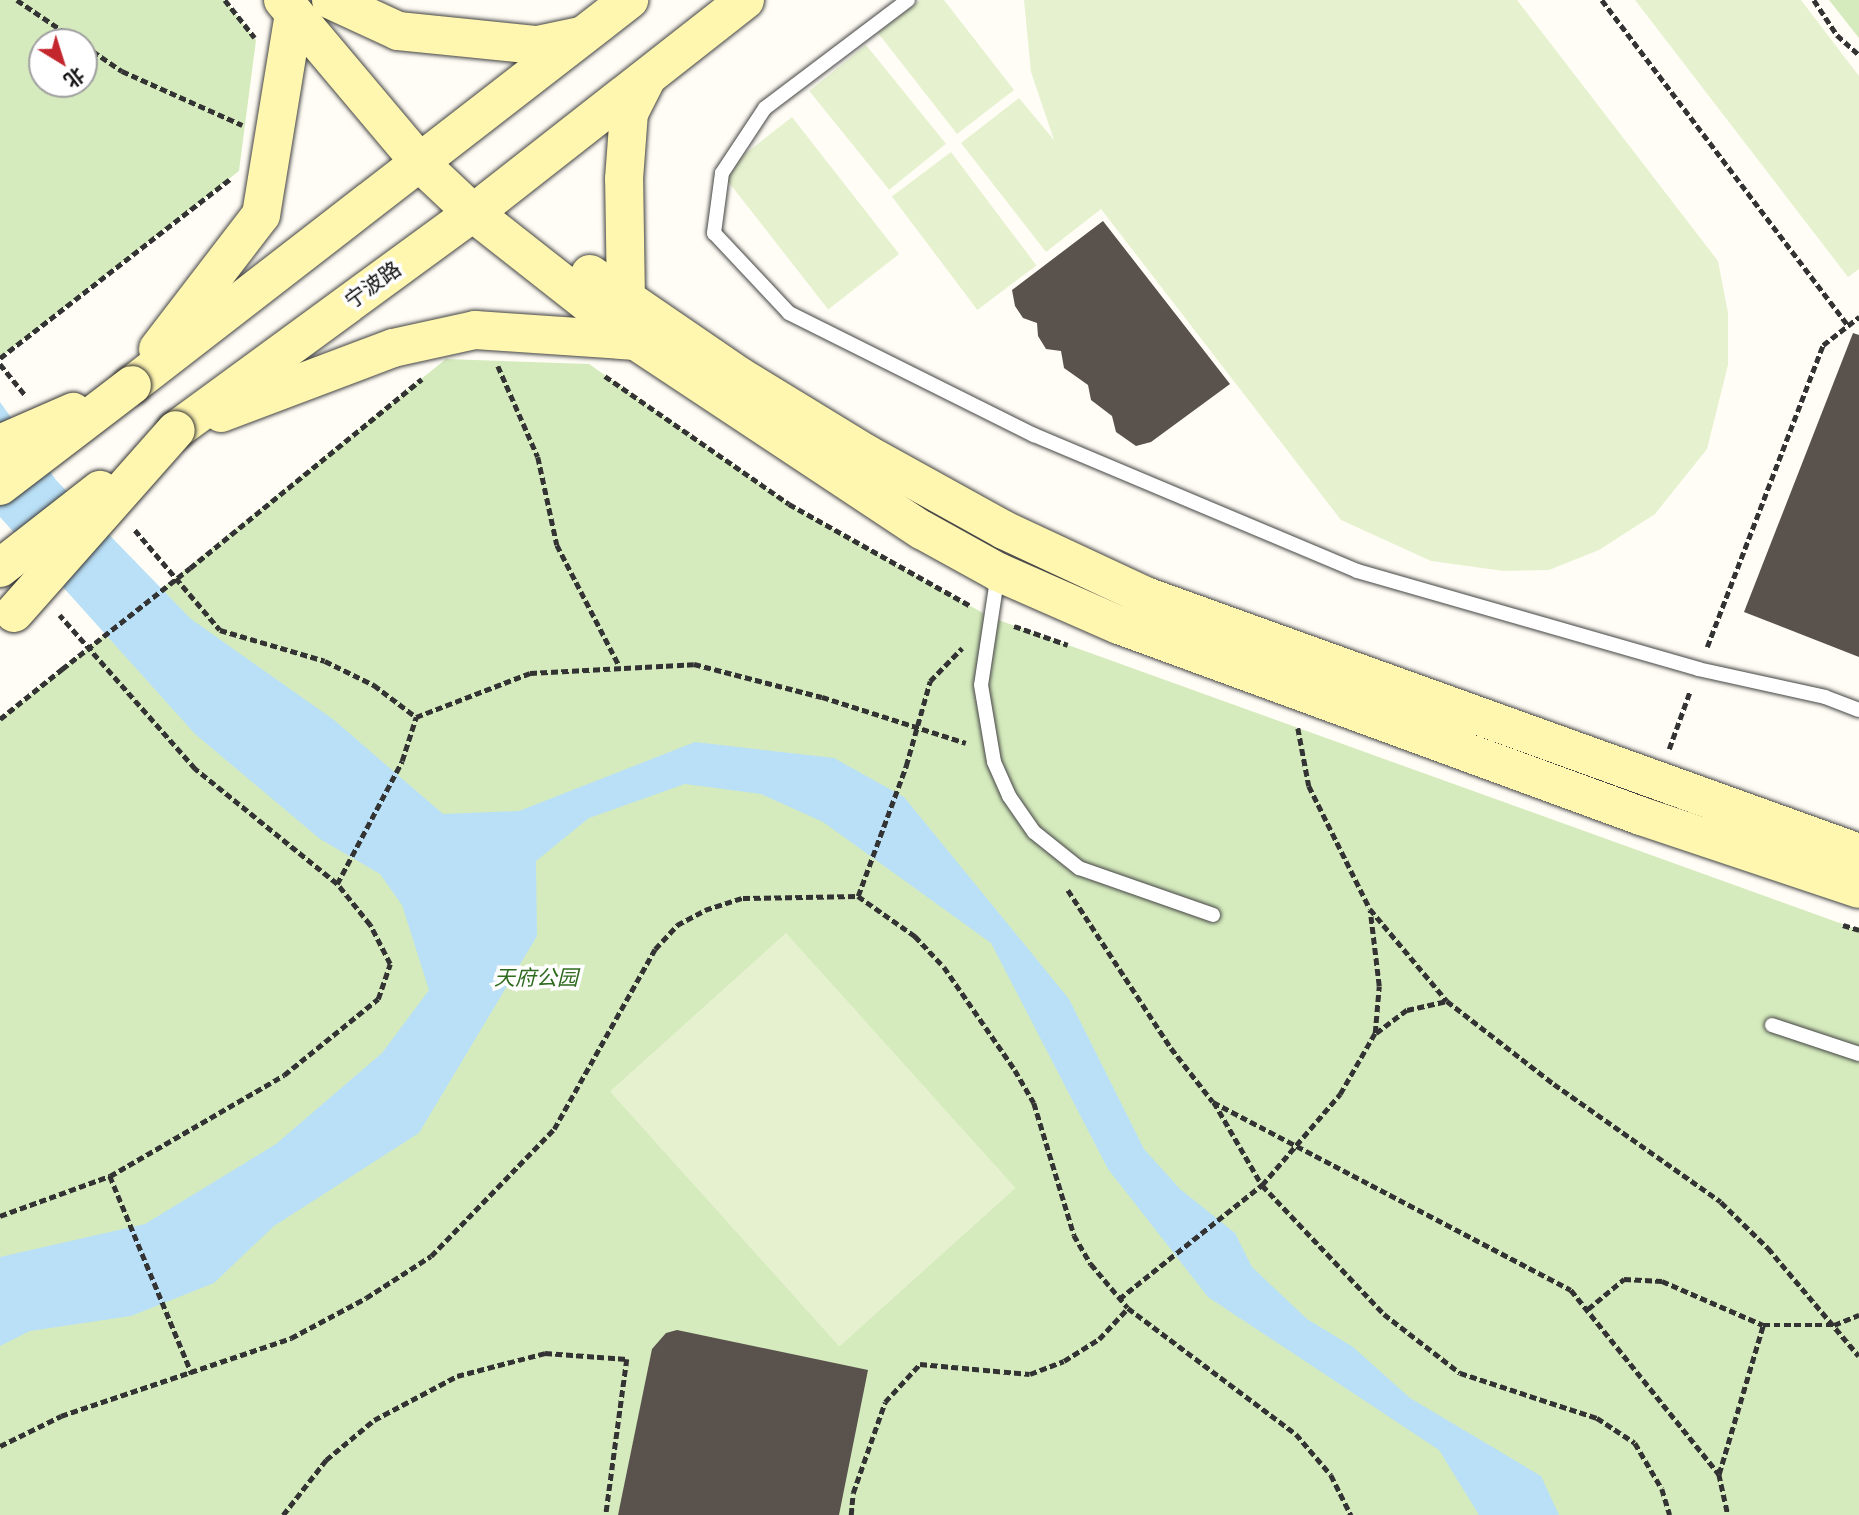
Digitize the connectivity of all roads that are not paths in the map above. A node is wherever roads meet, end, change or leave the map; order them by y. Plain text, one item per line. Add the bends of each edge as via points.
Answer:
1 (331, 0) edge
2 (629, 0) edge
3 (745, 0) edge
4 (908, 0) edge
5 (296, 5) edge
6 (583, 36) junction
7 (647, 78) junction
8 (430, 157) junction
9 (481, 206) junction
10 (626, 300) junction
11 (636, 341) junction
12 (132, 385) junction
13 (176, 430) junction
14 (0, 444) edge
15 (0, 486) edge
16 (0, 568) edge
17 (998, 572) junction
18 (7, 622) edge
19 (1859, 710) edge
20 (1859, 853) edge
21 (1859, 889) edge
22 (1213, 915) dead end
23 (1772, 1025) dead end
24 (1859, 1054) edge

1 - 6 street via 398,31 537,45
2 - 6 street
3 - 7 street, 宁波路
4 - 19 lane via 765,108 722,173 714,233 789,313 1034,435 1357,571
5 - 8 street
5 - 12 street via 254,135 261,215
6 - 8 street
7 - 9 street, 宁波路
7 - 10 street via 629,113 624,179
8 - 9 street
8 - 12 street
9 - 10 street
9 - 11 street
9 - 13 street, 宁波路
10 - 20 street via 867,454 1004,530 1112,580
11 - 13 street via 475,330 393,348
11 - 17 street via 922,530
12 - 14 street, bridge
12 - 15 street, bridge
13 - 16 street, 宁波路, bridge
13 - 18 street, bridge
17 - 21 street via 1119,625 1641,816
17 - 22 lane via 981,685 994,762 1009,796 1034,832 1079,868
23 - 24 lane

